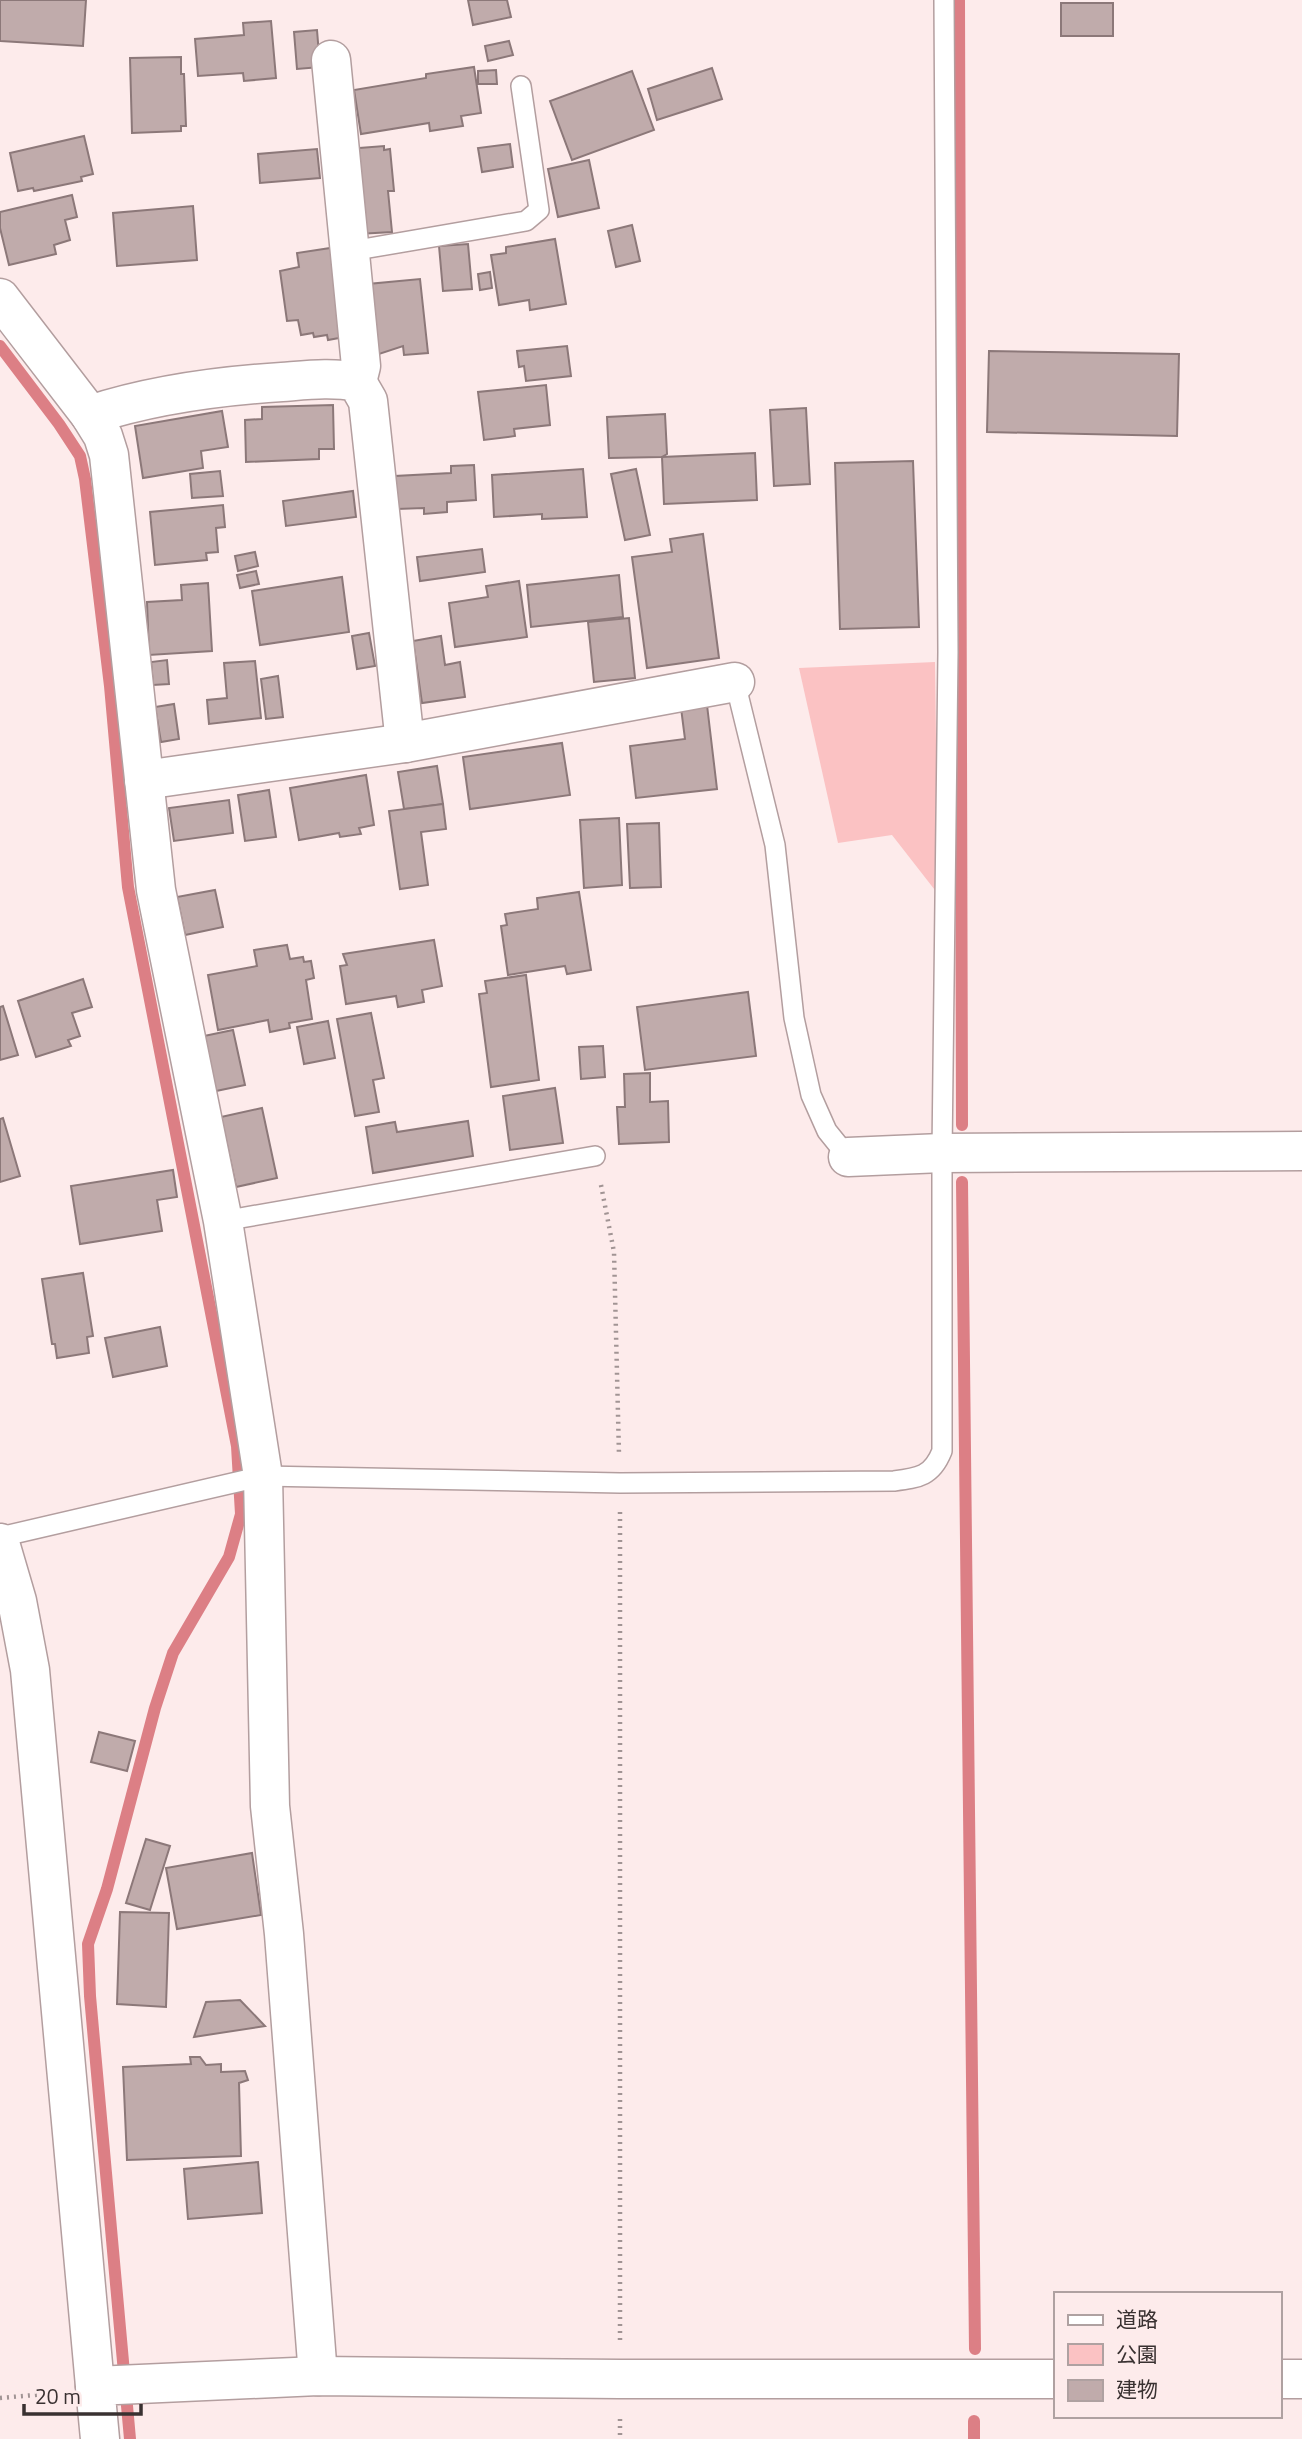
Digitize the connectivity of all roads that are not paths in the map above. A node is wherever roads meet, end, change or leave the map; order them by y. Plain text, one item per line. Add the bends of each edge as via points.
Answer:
1 (944, 0) edge
2 (331, 60) dead end
3 (521, 86) dead end
4 (351, 251) junction
5 (0, 298) edge
6 (357, 382) junction
7 (90, 415) junction
8 (735, 682) joint
9 (405, 743) junction
10 (144, 780) junction
11 (1302, 1152) edge
12 (942, 1153) junction
13 (595, 1156) road end
14 (848, 1157) joint
15 (223, 1221) junction
16 (263, 1476) junction
17 (0, 1537) edge
18 (0, 1543) edge
19 (318, 2376) junction
20 (1054, 2379) edge
21 (1281, 2379) edge
22 (1302, 2379) edge
23 (117, 2385) junction
24 (100, 2439) edge

1 - 12 lane via 948,652
2 - 4 street
3 - 4 lane via 539,210 526,221
4 - 6 street via 361,366
5 - 7 street
6 - 7 street via 334,378 241,385 136,402
6 - 9 street via 368,401
7 - 10 street via 109,455
8 - 9 street
8 - 14 lane via 775,845 794,1018 811,1095 828,1131
9 - 10 street
10 - 15 street via 156,890
11 - 12 street
12 - 14 street
12 - 16 lane via 943,1451 937,1466 918,1478 620,1483
13 - 15 lane
15 - 16 street
16 - 17 lane
16 - 19 street via 270,1806
18 - 23 street via 30,1670
19 - 20 street
19 - 23 street
21 - 22 street
23 - 24 street

